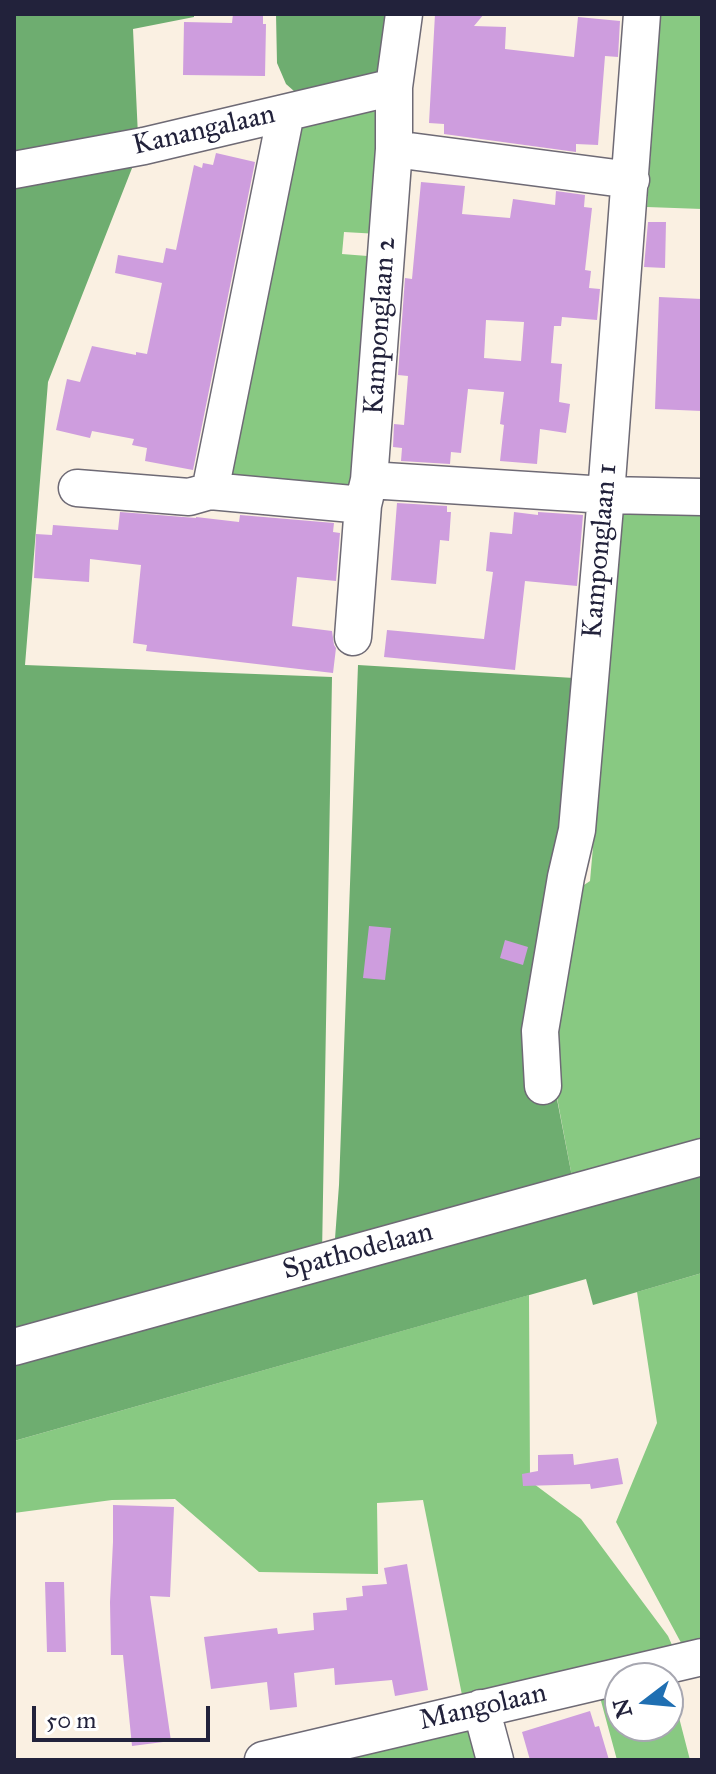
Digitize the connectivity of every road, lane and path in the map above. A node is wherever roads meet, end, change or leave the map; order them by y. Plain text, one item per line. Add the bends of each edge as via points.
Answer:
1 (404, 14) edge
2 (642, 14) edge
3 (394, 87) junction
4 (286, 113) junction
5 (394, 149) junction
6 (14, 170) edge
7 (631, 180) junction
8 (77, 488) dead end
9 (210, 491) junction
10 (366, 492) junction
11 (606, 495) junction
12 (702, 497) edge
13 (353, 637) dead end
14 (543, 1086) dead end
15 (702, 1157) edge
16 (14, 1347) edge
17 (702, 1657) edge
18 (481, 1708) junction
19 (263, 1760) edge
20 (495, 1760) edge

1 - 3 street, Kamponglaan 2
2 - 7 street, Kamponglaan 1
3 - 4 street, Kanangalaan
3 - 5 street, Kamponglaan 2
4 - 6 street, Kanangalaan
4 - 9 street
5 - 7 street
5 - 10 street, Kamponglaan 2
7 - 11 street, Kamponglaan 1
8 - 9 street via 189,497
9 - 10 street
10 - 11 street
10 - 13 street, Kamponglaan 2
11 - 12 street
11 - 14 street, Kamponglaan 1 via 577,830 540,1031
15 - 16 street, Spathodelaan
17 - 18 street, Mangolaan
18 - 19 street, Mangolaan
18 - 20 street

